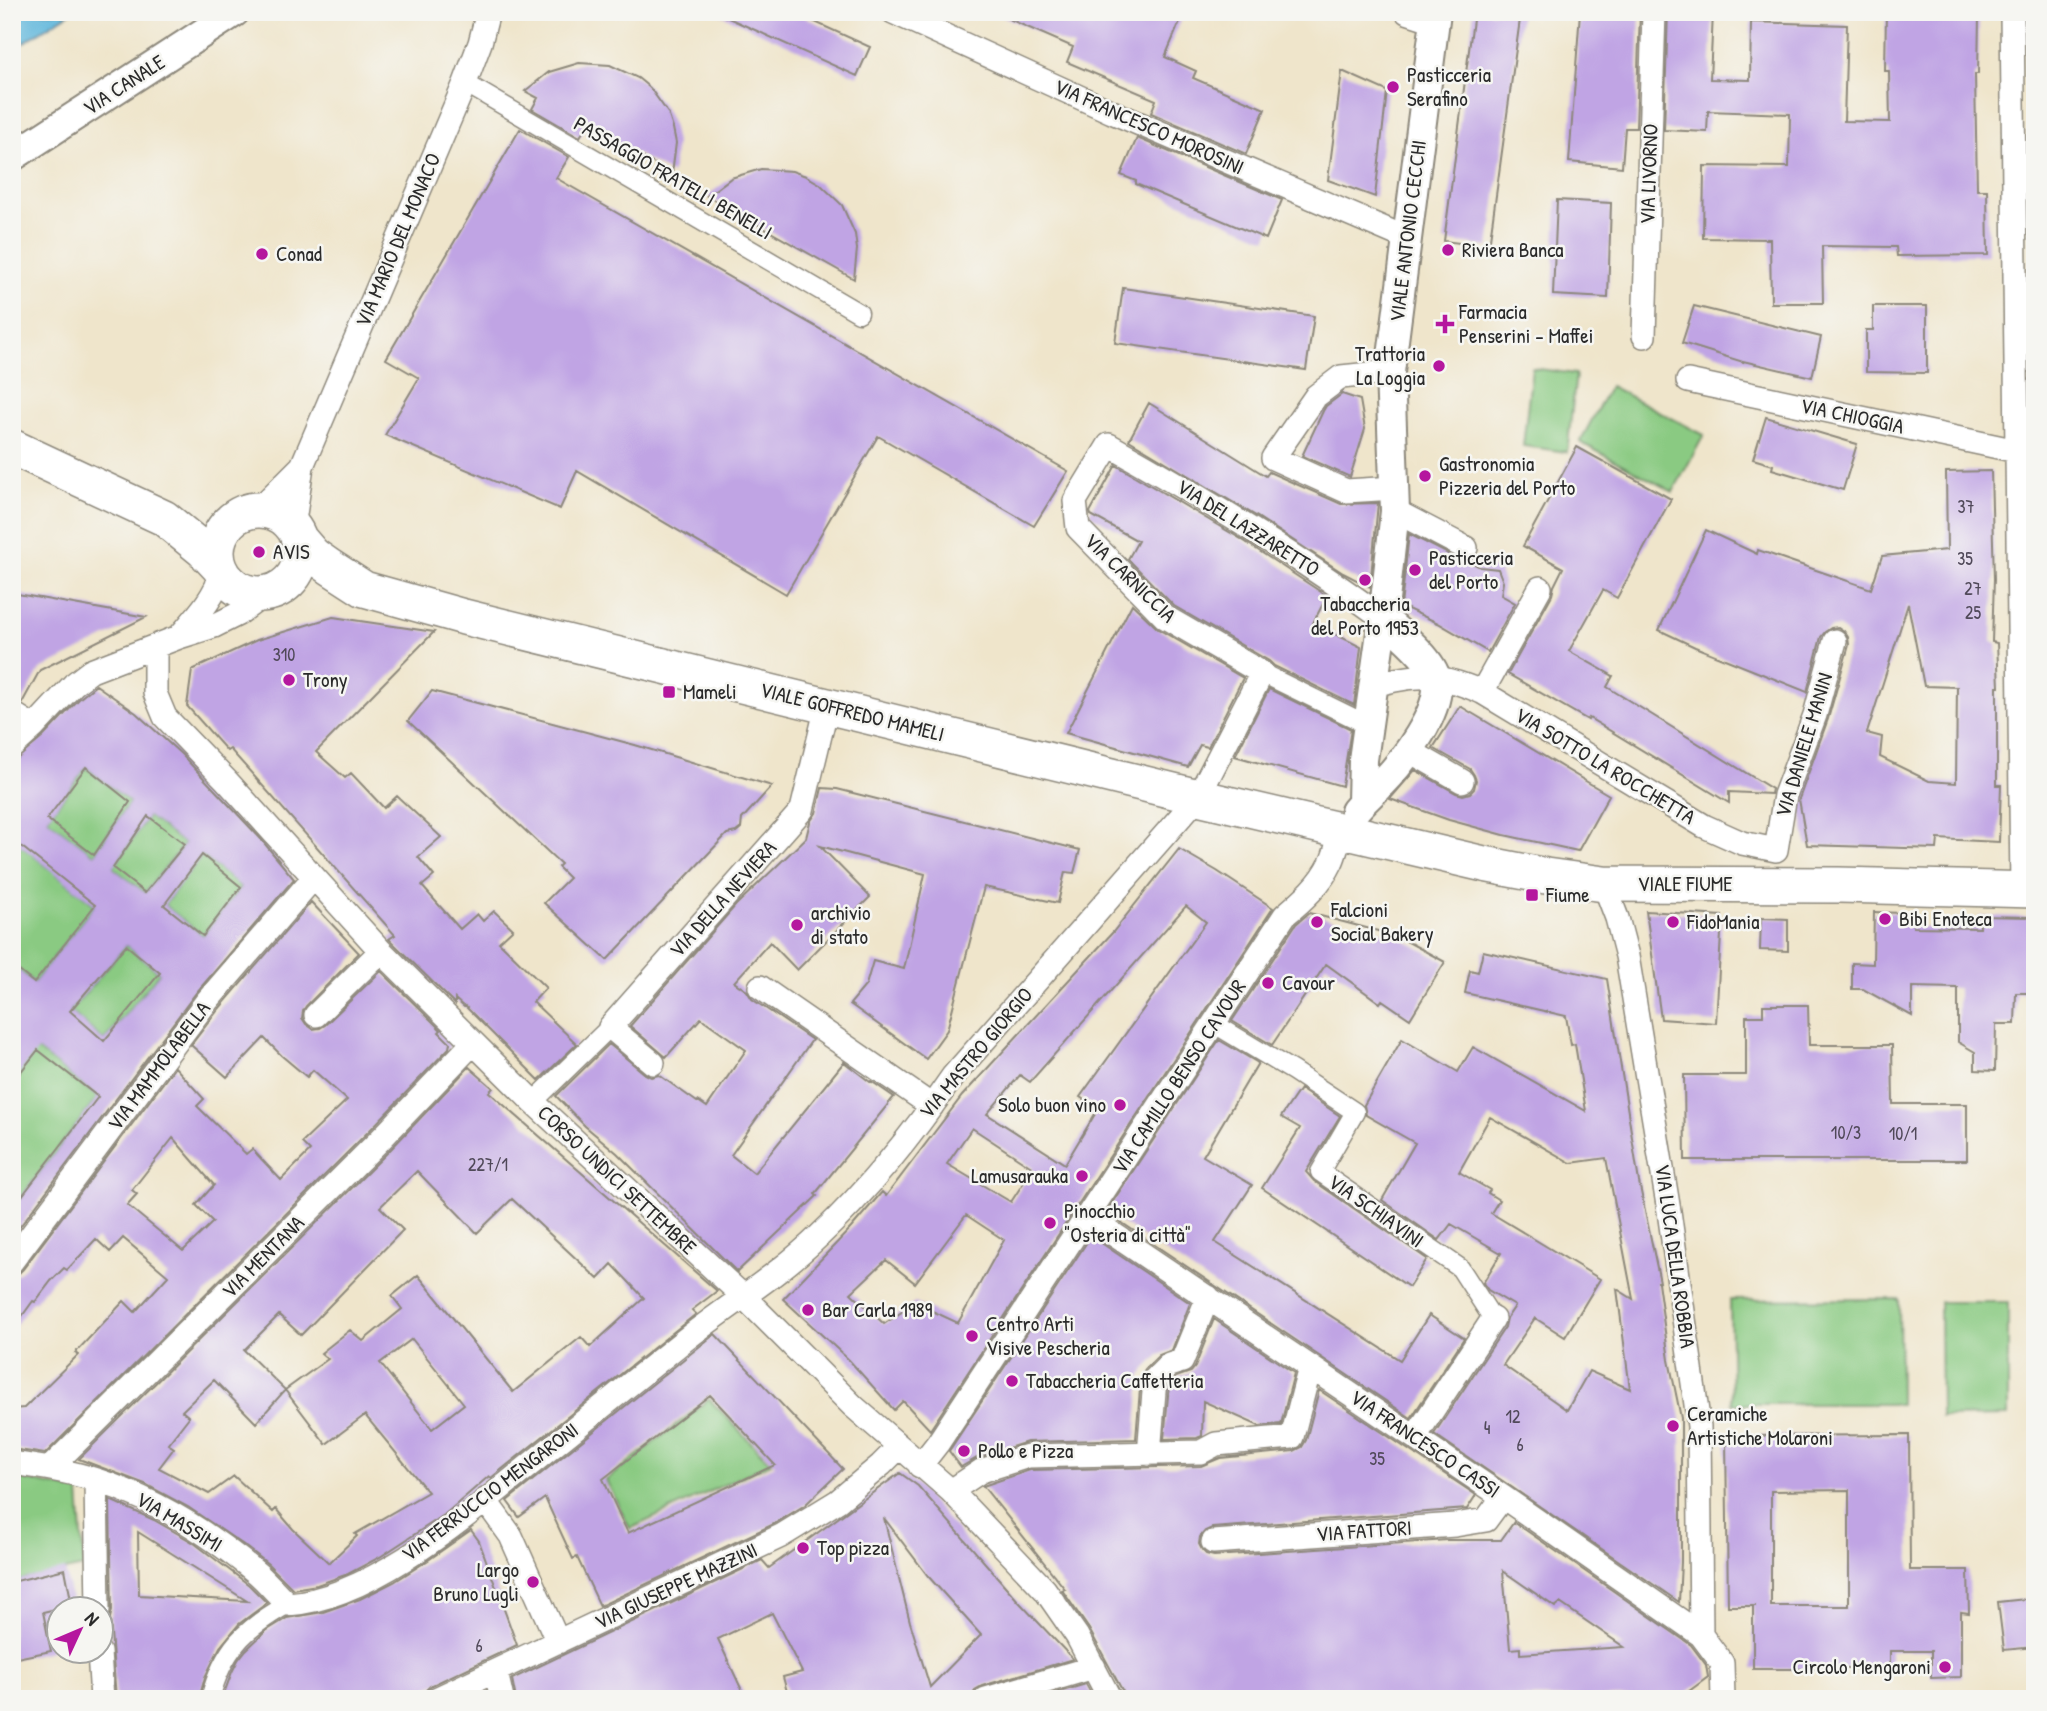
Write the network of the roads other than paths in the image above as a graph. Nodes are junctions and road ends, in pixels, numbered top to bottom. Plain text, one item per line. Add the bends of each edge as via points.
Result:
1 (236, 12) edge
2 (488, 12) edge
3 (893, 12) edge
4 (1407, 12) edge
5 (1654, 12) edge
6 (2012, 12) edge
7 (1436, 16) edge
8 (465, 83) junction
9 (12, 157) edge
10 (1406, 238) junction
11 (859, 313) dead end
12 (1644, 336) dead end
13 (1390, 372) junction
14 (1688, 381) dead end
15 (1109, 445) joint
16 (12, 447) edge
17 (2017, 451) junction
18 (302, 466) junction
19 (1395, 500) junction
20 (247, 513) junction
21 (164, 518) junction
22 (296, 534) junction
23 (2026, 547) edge
24 (1466, 548) dead end
25 (220, 570) junction
26 (1539, 587) dead end
27 (364, 589) junction
28 (271, 592) junction
29 (1383, 618) junction
30 (179, 636) junction
31 (1835, 641) dead end
32 (155, 647) junction
33 (1262, 673) junction
34 (1436, 677) junction
35 (1373, 685) junction
36 (1482, 692) junction
37 (827, 706) junction
38 (12, 713) edge
39 (1368, 725) junction
40 (34, 727) junction
41 (12, 747) edge
42 (1408, 750) junction
43 (1462, 781) dead end
44 (1198, 797) junction
45 (1362, 801) junction
46 (1342, 830) junction
47 (1776, 850) junction
48 (314, 877) junction
49 (1604, 884) junction
50 (1791, 885) junction
51 (2028, 889) edge
52 (381, 951) junction
53 (760, 987) dead end
54 (316, 1015) dead end
55 (1213, 1023) junction
56 (610, 1027) junction
57 (474, 1043) junction
58 (653, 1063) dead end
59 (533, 1102) junction
60 (932, 1106) junction
61 (1088, 1217) junction
62 (12, 1261) edge
63 (744, 1297) junction
64 (1208, 1297) junction
65 (1493, 1319) joint
66 (1310, 1367) junction
67 (1415, 1437) junction
68 (899, 1447) junction
69 (1149, 1454) junction
70 (12, 1463) edge
71 (920, 1466) junction
72 (50, 1468) junction
73 (96, 1480) junction
74 (951, 1491) junction
75 (1503, 1497) junction
76 (485, 1500) junction
77 (1213, 1542) dead end
78 (98, 1596) edge
79 (288, 1604) junction
80 (1701, 1635) junction
81 (558, 1642) junction
82 (100, 1666) edge
83 (1094, 1667) junction
84 (496, 1672) junction
85 (102, 1699) edge
86 (210, 1699) edge
87 (436, 1699) edge
88 (502, 1699) edge
89 (986, 1699) edge
90 (1110, 1699) edge
91 (1723, 1699) edge

1 - 9 street, VIA CANALE
2 - 8 street, VIA MARIO DEL MONACO
3 - 10 street, VIA FRANCESCO MOROSINI
4 - 7 street
5 - 12 street, VIA LIVORNO
6 - 17 street
7 - 10 street, VIALE ANTONIO CECCHI
8 - 11 street, PASSAGGIO FRATELLI BENELLI
8 - 18 street, VIA MARIO DEL MONACO
10 - 13 street, VIALE ANTONIO CECCHI
13 - 19 street, VIALE ANTONIO CECCHI
13 - 19 street via 1341,377 1316,396 1273,458 1346,491
14 - 17 street, VIA CHIOGGIA
15 - 29 street, VIA DEL LAZZARETTO via 1332,580
15 - 33 street, VIA CARNICCIA via 1075,501 1078,528 1165,617
16 - 21 main road, VIALE GOFFREDO MAMELI
17 - 23 street
18 - 20 street, VIA MARIO DEL MONACO
18 - 22 street, VIA MARIO DEL MONACO
19 - 24 street
19 - 29 street, VIALE ANTONIO CECCHI
20 - 21 main road, VIALE GOFFREDO MAMELI
20 - 22 main road, VIALE GOFFREDO MAMELI via 273,512
20 - 25 main road via 224,527 216,554
21 - 25 main road, VIALE GOFFREDO MAMELI
22 - 27 main road, VIALE GOFFREDO MAMELI via 313,555
22 - 28 main road via 302,552 300,564 287,584
23 - 51 street
25 - 28 main road, VIALE GOFFREDO MAMELI via 240,590
25 - 30 street via 217,589
26 - 36 street
27 - 28 main road, VIALE GOFFREDO MAMELI
27 - 37 main road, VIALE GOFFREDO MAMELI via 464,618
28 - 30 street via 214,626
29 - 34 street via 1421,654
29 - 35 street, VIALE ANTONIO CECCHI
30 - 32 street
31 - 47 street, VIA DANIELE MANIN via 1815,715 1785,795
32 - 40 street via 91,671
32 - 48 street, CORSO UNDICI SETTEMBRE via 155,693 165,717
33 - 39 street, VIA CARNICCIA
33 - 44 street
34 - 35 street, VIA SOTTO LA ROCCHETTA via 1408,677
34 - 36 street, VIA SOTTO LA ROCCHETTA
34 - 42 street via 1437,699
35 - 39 street, VIALE ANTONIO CECCHI
36 - 47 street, VIA SOTTO LA ROCCHETTA via 1704,826 1742,844
37 - 44 main road, VIALE GOFFREDO MAMELI
37 - 56 street, VIA DELLA NEVIERA via 802,810
38 - 40 street
39 - 45 street, VIALE ANTONIO CECCHI
40 - 41 street
42 - 43 street
42 - 45 street
44 - 46 main road, VIALE GOFFREDO MAMELI
44 - 60 street, VIA MASTRO GIORGIO via 953,1076
45 - 46 street
46 - 49 main road, VIALE FIUME via 1484,864
46 - 55 street, VIA CAMILLO BENSO CAVOUR via 1332,863 1321,880 1285,915
47 - 50 street via 1791,867
48 - 52 street, CORSO UNDICI SETTEMBRE
48 - 62 street, VIA MAMMOLABELLA via 207,1001
49 - 50 main road, VIALE FIUME
49 - 80 street, VIA LUCA DELLA ROBBIA via 1628,956 1699,1426
50 - 51 main road, VIALE FIUME
52 - 54 street
52 - 57 street, CORSO UNDICI SETTEMBRE
53 - 60 street
55 - 61 street, VIA CAMILLO BENSO CAVOUR
55 - 65 street, VIA SCHIAVINI via 1354,1112 1320,1172 1460,1268
56 - 58 street
56 - 59 street
57 - 59 street, CORSO UNDICI SETTEMBRE
57 - 72 street, VIA MENTANA
59 - 63 street, CORSO UNDICI SETTEMBRE
60 - 63 street, VIA MASTRO GIORGIO via 860,1196 819,1237
61 - 64 street, VIA FRANCESCO CASSI
61 - 71 street, VIA CAMILLO BENSO CAVOUR
63 - 68 street, CORSO UNDICI SETTEMBRE
63 - 76 street, VIA FERRUCCIO MENGARONI
64 - 66 street, VIA FRANCESCO CASSI
64 - 69 street via 1182,1361 1169,1365 1155,1379
65 - 67 street, VIA SCHIAVINI
66 - 67 street, VIA FRANCESCO CASSI
66 - 69 street via 1292,1437 1216,1444 1201,1452
67 - 75 street, VIA FRANCESCO CASSI
68 - 71 street, CORSO UNDICI SETTEMBRE
68 - 81 street, VIA GIUSEPPE MAZZINI via 838,1501 781,1536
69 - 74 street via 1028,1456 981,1471
70 - 72 street, VIA MASSIMI
71 - 74 street, CORSO UNDICI SETTEMBRE
72 - 73 street, VIA MASSIMI
73 - 78 street
73 - 79 street, VIA MASSIMI via 177,1516 225,1548
74 - 83 street, CORSO UNDICI SETTEMBRE via 1045,1590
75 - 77 street, VIA FATTORI via 1486,1521
75 - 80 street, VIA FRANCESCO CASSI
76 - 79 street, VIA FERRUCCIO MENGARONI via 419,1550 366,1581
76 - 81 street via 511,1536
79 - 86 street, VIA FERRUCCIO MENGARONI via 240,1637 224,1660
80 - 91 street, VIA FRANCESCO CASSI via 1721,1663
81 - 84 street, VIA GIUSEPPE MAZZINI
82 - 85 street
83 - 89 street
83 - 90 street, CORSO UNDICI SETTEMBRE
84 - 87 street, VIA GIUSEPPE MAZZINI
84 - 88 street

